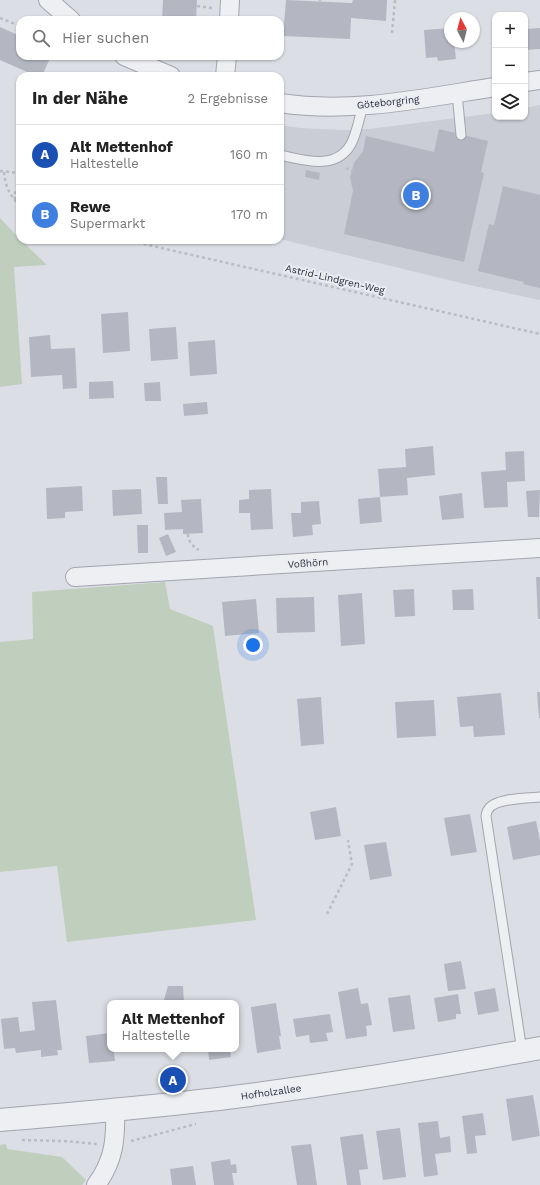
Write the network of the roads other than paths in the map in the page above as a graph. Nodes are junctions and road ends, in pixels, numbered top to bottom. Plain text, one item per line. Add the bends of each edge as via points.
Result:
1 (48, 0) edge
2 (230, 0) edge
3 (66, 16) edge
4 (229, 16) edge
5 (133, 60) edge
6 (227, 60) edge
7 (162, 72) edge
8 (226, 72) edge
9 (540, 80) edge
10 (528, 82) edge
11 (492, 87) edge
12 (457, 93) junction
13 (284, 103) edge
14 (363, 106) junction
15 (462, 135) dead end
16 (284, 156) edge
17 (540, 548) edge
18 (75, 577) dead end
19 (540, 797) edge
20 (531, 1049) edge
21 (115, 1110) junction
22 (0, 1120) edge
23 (99, 1184) edge

1 - 3 street
2 - 4 street
5 - 7 street
6 - 8 street
9 - 10 street
11 - 12 street, Göteborgring
12 - 14 street, Göteborgring
12 - 15 lane
13 - 14 street, Göteborgring via 321,107
14 - 16 lane via 351,143 341,156 334,160 316,162
17 - 18 street, Voßhörn
19 - 20 lane via 493,804 487,810 486,816
20 - 21 street, Hofholzallee via 320,1085
21 - 22 street, Hofholzallee
21 - 23 street via 115,1145

